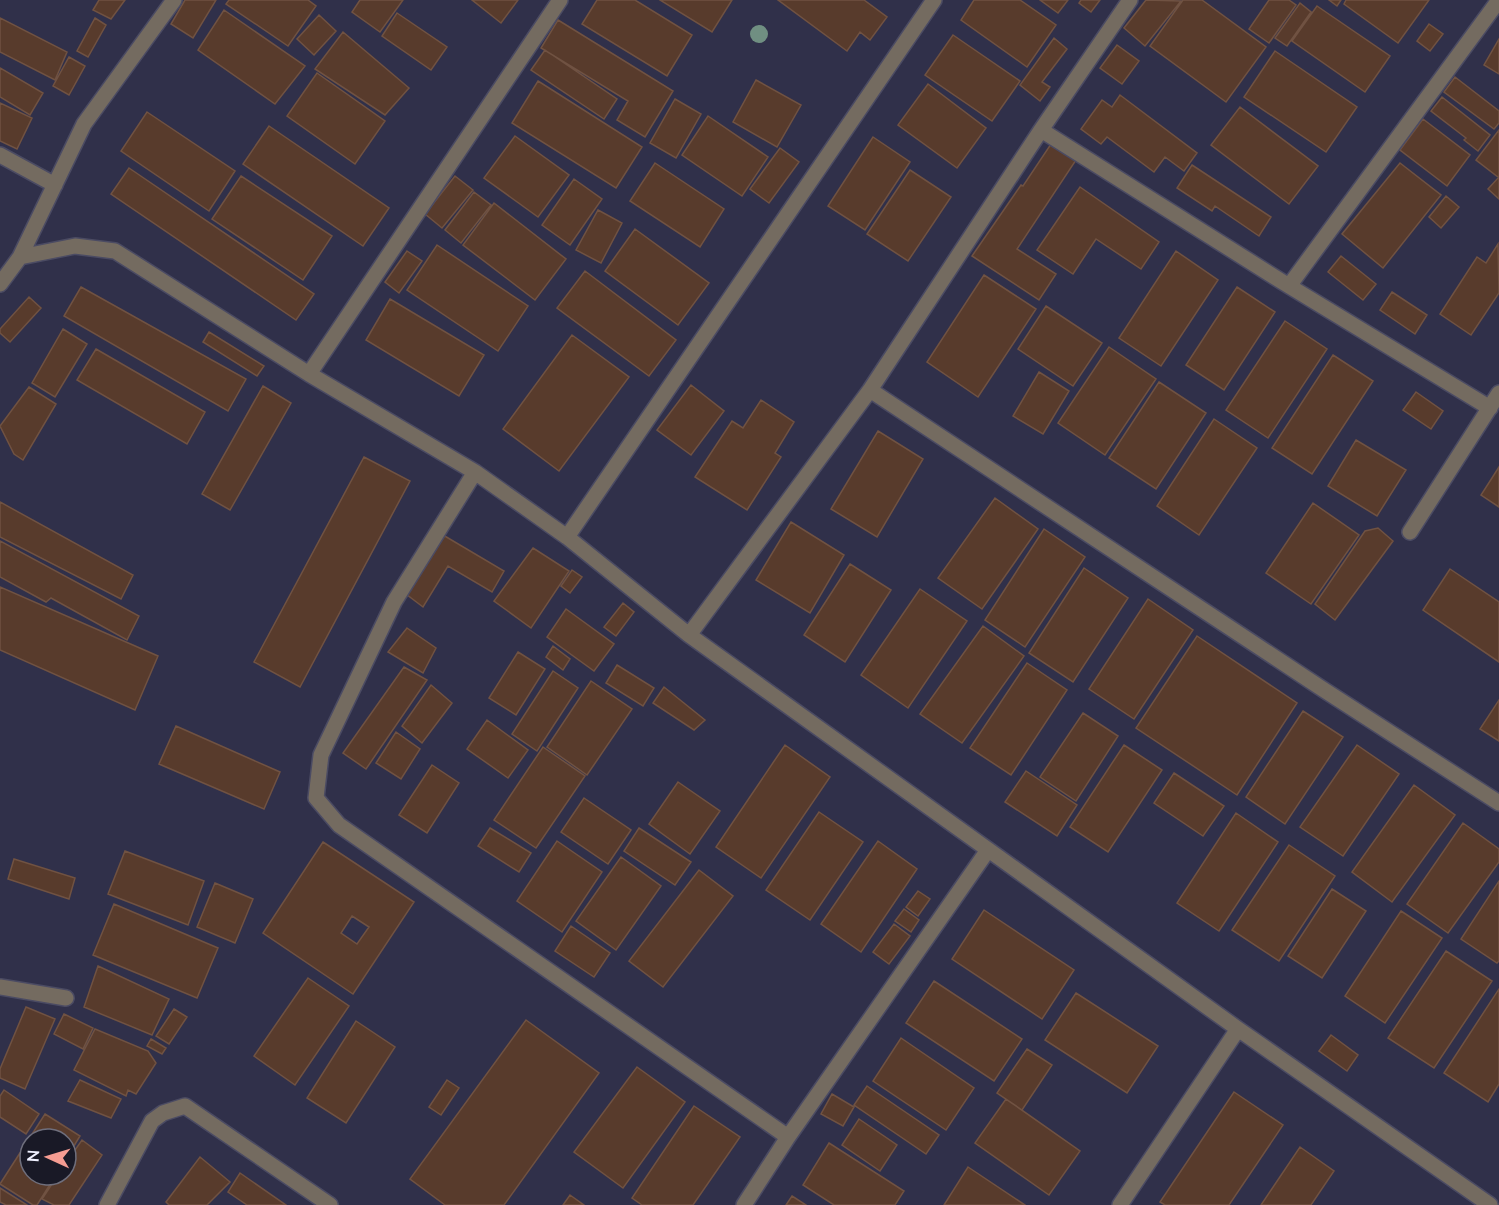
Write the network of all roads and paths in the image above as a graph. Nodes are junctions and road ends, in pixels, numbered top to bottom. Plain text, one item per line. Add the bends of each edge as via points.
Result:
1 (174, 0) edge
2 (561, 0) edge
3 (934, 0) edge
4 (1130, 0) edge
5 (1498, 0) edge
6 (1041, 130) junction
7 (0, 155) edge
8 (55, 185) junction
9 (20, 257) junction
10 (0, 284) edge
11 (1289, 286) junction
12 (309, 374) junction
13 (870, 390) junction
14 (1499, 393) edge
15 (1490, 408) junction
16 (475, 472) junction
17 (1410, 532) dead end
18 (567, 537) junction
19 (689, 635) junction
20 (1499, 803) edge
21 (988, 850) junction
22 (0, 987) edge
23 (66, 998) dead end
24 (1238, 1029) junction
25 (788, 1137) junction
26 (107, 1205) edge
27 (330, 1205) edge
28 (744, 1205) edge
29 (1120, 1205) edge
30 (1490, 1205) edge

1 - 8 street via 84,124
2 - 12 street
3 - 18 street
4 - 6 street
5 - 11 street
6 - 11 street
6 - 13 street
7 - 8 street
8 - 9 street
9 - 10 street
9 - 12 street via 75,246 115,251
11 - 15 street
12 - 16 street
13 - 19 street
13 - 20 street
14 - 15 street
15 - 17 street
16 - 18 street
16 - 25 street via 394,602 321,755 316,798 339,825
18 - 19 street
19 - 21 street
21 - 24 street
21 - 25 street
22 - 23 street
24 - 29 street
24 - 30 street
25 - 28 street
26 - 27 street via 152,1121 185,1106

